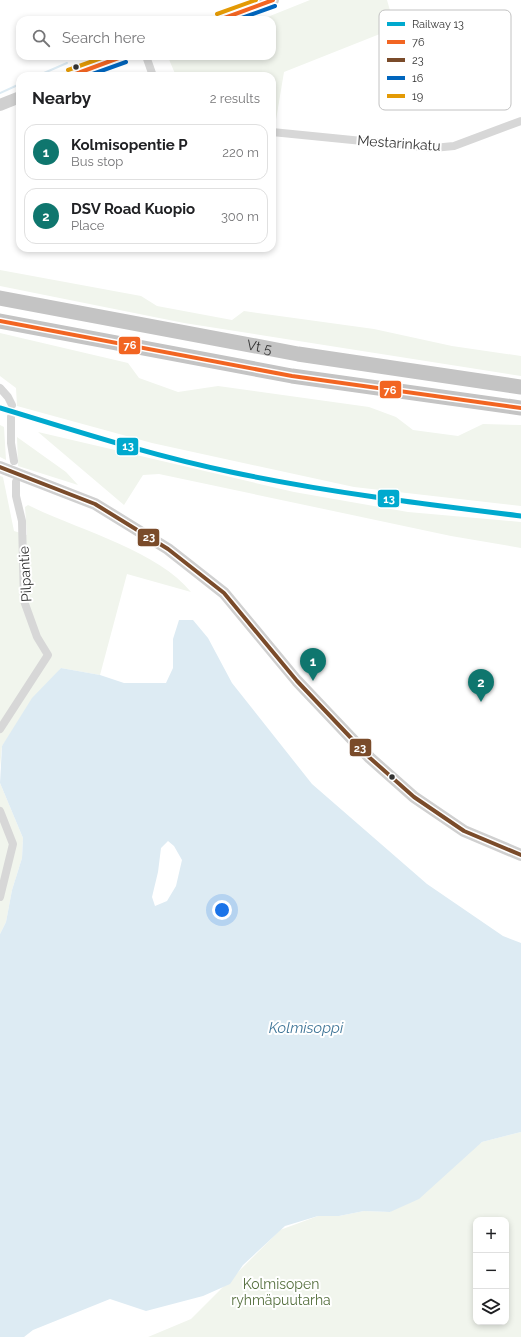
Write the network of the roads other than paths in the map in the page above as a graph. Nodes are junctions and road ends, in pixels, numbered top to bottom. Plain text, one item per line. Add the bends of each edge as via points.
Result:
1 (272, 0) edge
2 (230, 16) edge
3 (113, 60) edge
4 (147, 60) edge
5 (81, 72) edge
6 (152, 72) edge
7 (16, 99) edge
8 (0, 106) edge
9 (521, 121) edge
10 (276, 132) edge
11 (0, 298) edge
12 (0, 321) edge
13 (521, 387) edge
14 (0, 388) edge
15 (12, 405) dead end
16 (521, 408) edge
17 (11, 417) dead end
18 (14, 461) dead end
19 (0, 467) edge
20 (16, 482) dead end
21 (0, 729) edge
22 (0, 811) edge
23 (521, 855) edge
24 (0, 897) edge

1 - 2 main road
3 - 5 main road
4 - 6 street
7 - 8 main road
9 - 10 street, Mestarinkatu via 454,146 433,148
11 - 13 highway, Vt 5 via 298,354
12 - 16 highway, Vt 5 via 292,376
14 - 15 street
17 - 18 street
19 - 23 main road via 95,504 168,549 224,593 297,681 370,758 414,797 464,831
20 - 21 street, Pilpantie via 16,496 22,521 24,601 37,637 48,656
22 - 24 street via 13,844

